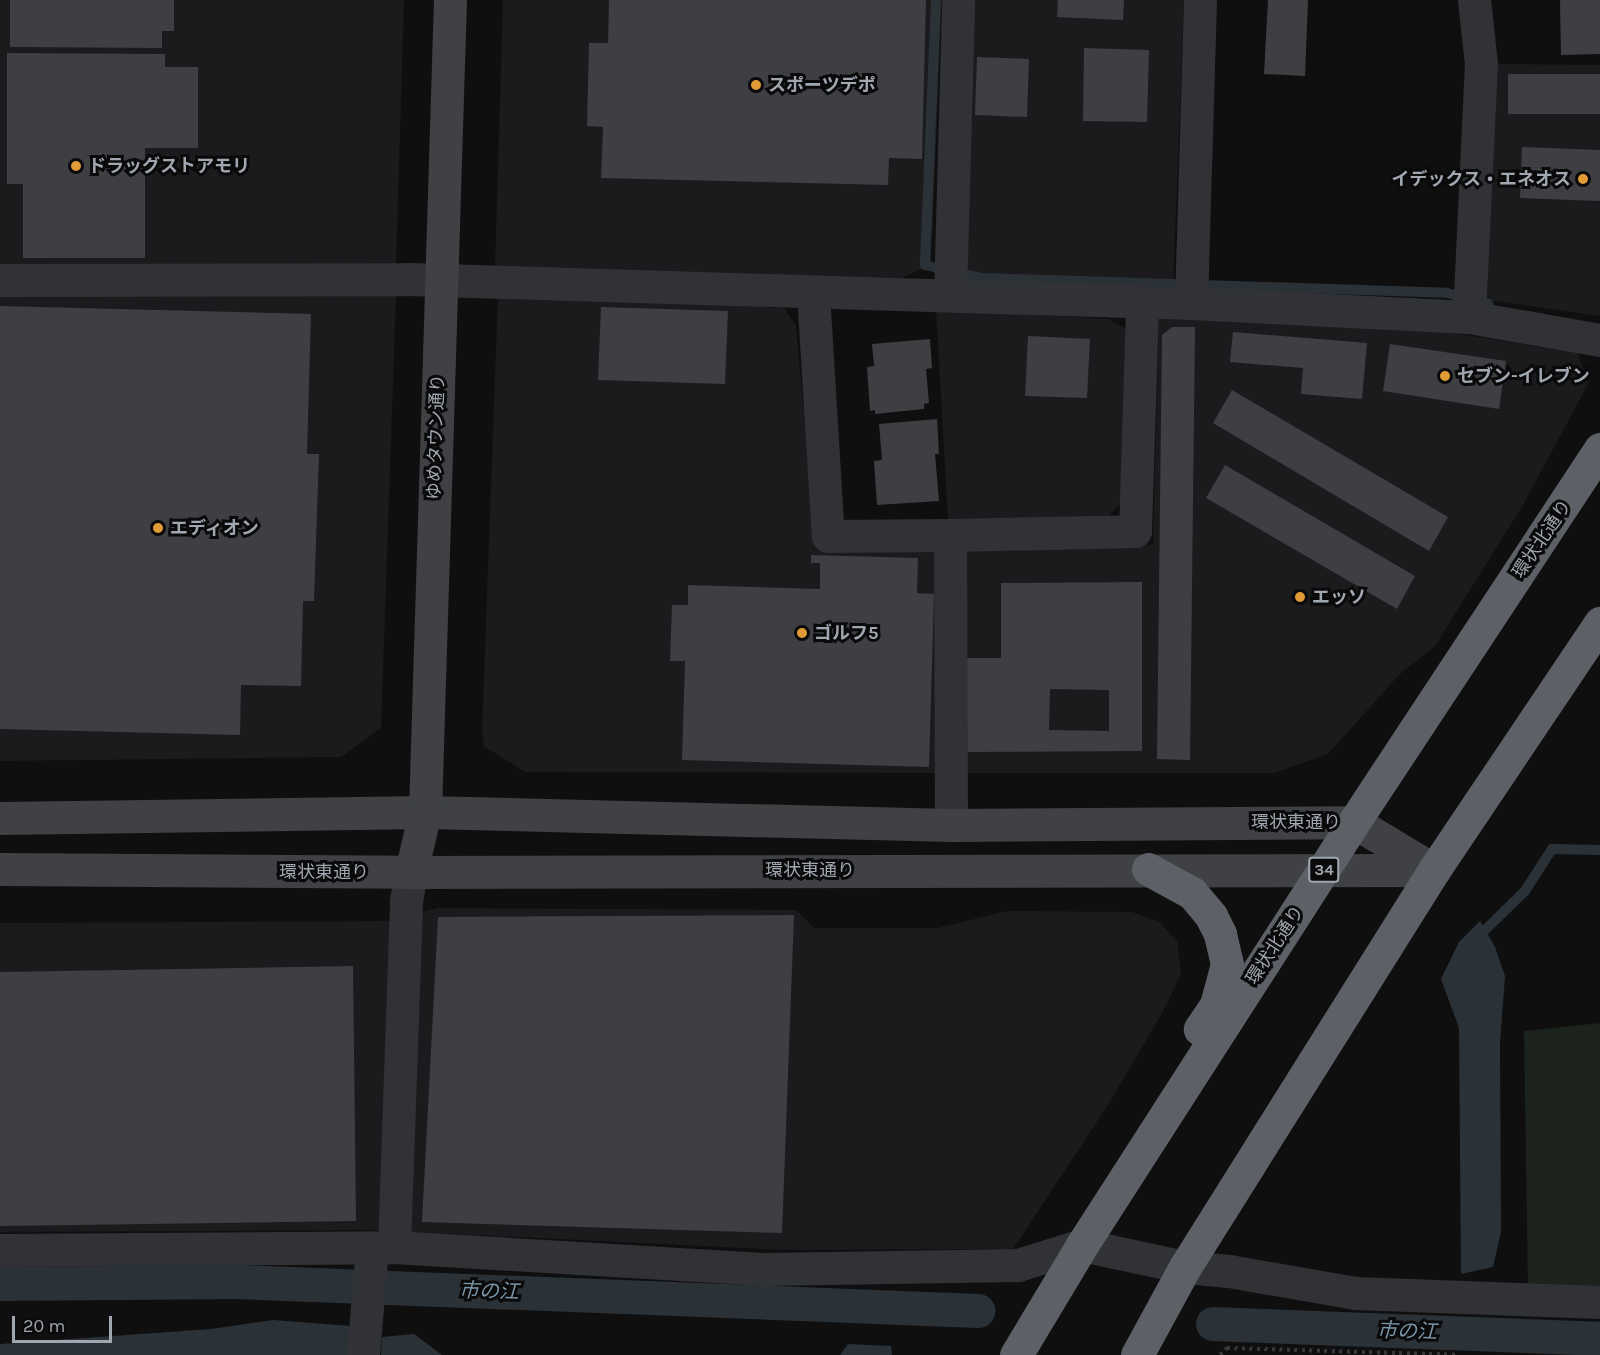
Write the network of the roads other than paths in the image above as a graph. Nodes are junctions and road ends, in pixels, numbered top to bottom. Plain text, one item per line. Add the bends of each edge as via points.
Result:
1 (450, 0) edge
2 (958, 0) edge
3 (1200, 0) edge
4 (1474, 0) edge
5 (950, 278) junction
6 (0, 280) edge
7 (441, 280) junction
8 (1191, 289) junction
9 (813, 293) junction
10 (1142, 303) junction
11 (1469, 304) junction
12 (1600, 340) edge
13 (1600, 449) edge
14 (950, 535) junction
15 (1600, 623) edge
16 (425, 812) junction
17 (1, 817) edge
18 (1354, 822) junction
19 (951, 825) junction
20 (0, 869) edge
21 (1148, 869) junction
22 (37, 870) junction
23 (1434, 870) junction
24 (1323, 871) junction
25 (411, 872) junction
26 (0, 878) edge
27 (1082, 1245) junction
28 (0, 1250) edge
29 (379, 1256) junction
30 (1185, 1267) junction
31 (1600, 1302) edge
32 (365, 1332) edge
33 (1016, 1355) edge
34 (1137, 1355) edge

1 - 7 main road, ゆめタウン通り
2 - 5 street
3 - 8 street
4 - 11 street via 1481,64
5 - 9 street
5 - 10 street
6 - 7 street
7 - 9 street
7 - 16 main road, ゆめタウン通り
8 - 10 street
8 - 11 street
9 - 14 street via 828,536
10 - 14 street via 1135,531
11 - 12 street
13 - 18 highway, 環状北通り / 34
14 - 19 street
15 - 23 highway
16 - 17 main road, 環状東通り
16 - 19 main road, 環状東通り
16 - 25 main road, ゆめタウン通り
18 - 19 main road, 環状東通り
18 - 23 main road, 環状東通り
18 - 24 highway, 環状北通り / 34
20 - 22 main road, 環状東通り
21 - 24 main road, 環状東通り
21 - 25 main road, 環状東通り
21 - 27 highway via 1192,892 1220,934 1227,964 1216,1005 1087,1199
22 - 25 main road, 環状東通り
22 - 26 main road
23 - 24 main road, 環状東通り
23 - 30 highway
24 - 27 highway, 環状北通り / 34
25 - 29 street
27 - 29 street via 1018,1265 765,1269
27 - 30 street
27 - 33 highway, 環状北通り / 34
28 - 29 street
29 - 32 street
30 - 31 street via 1355,1293
30 - 34 highway

